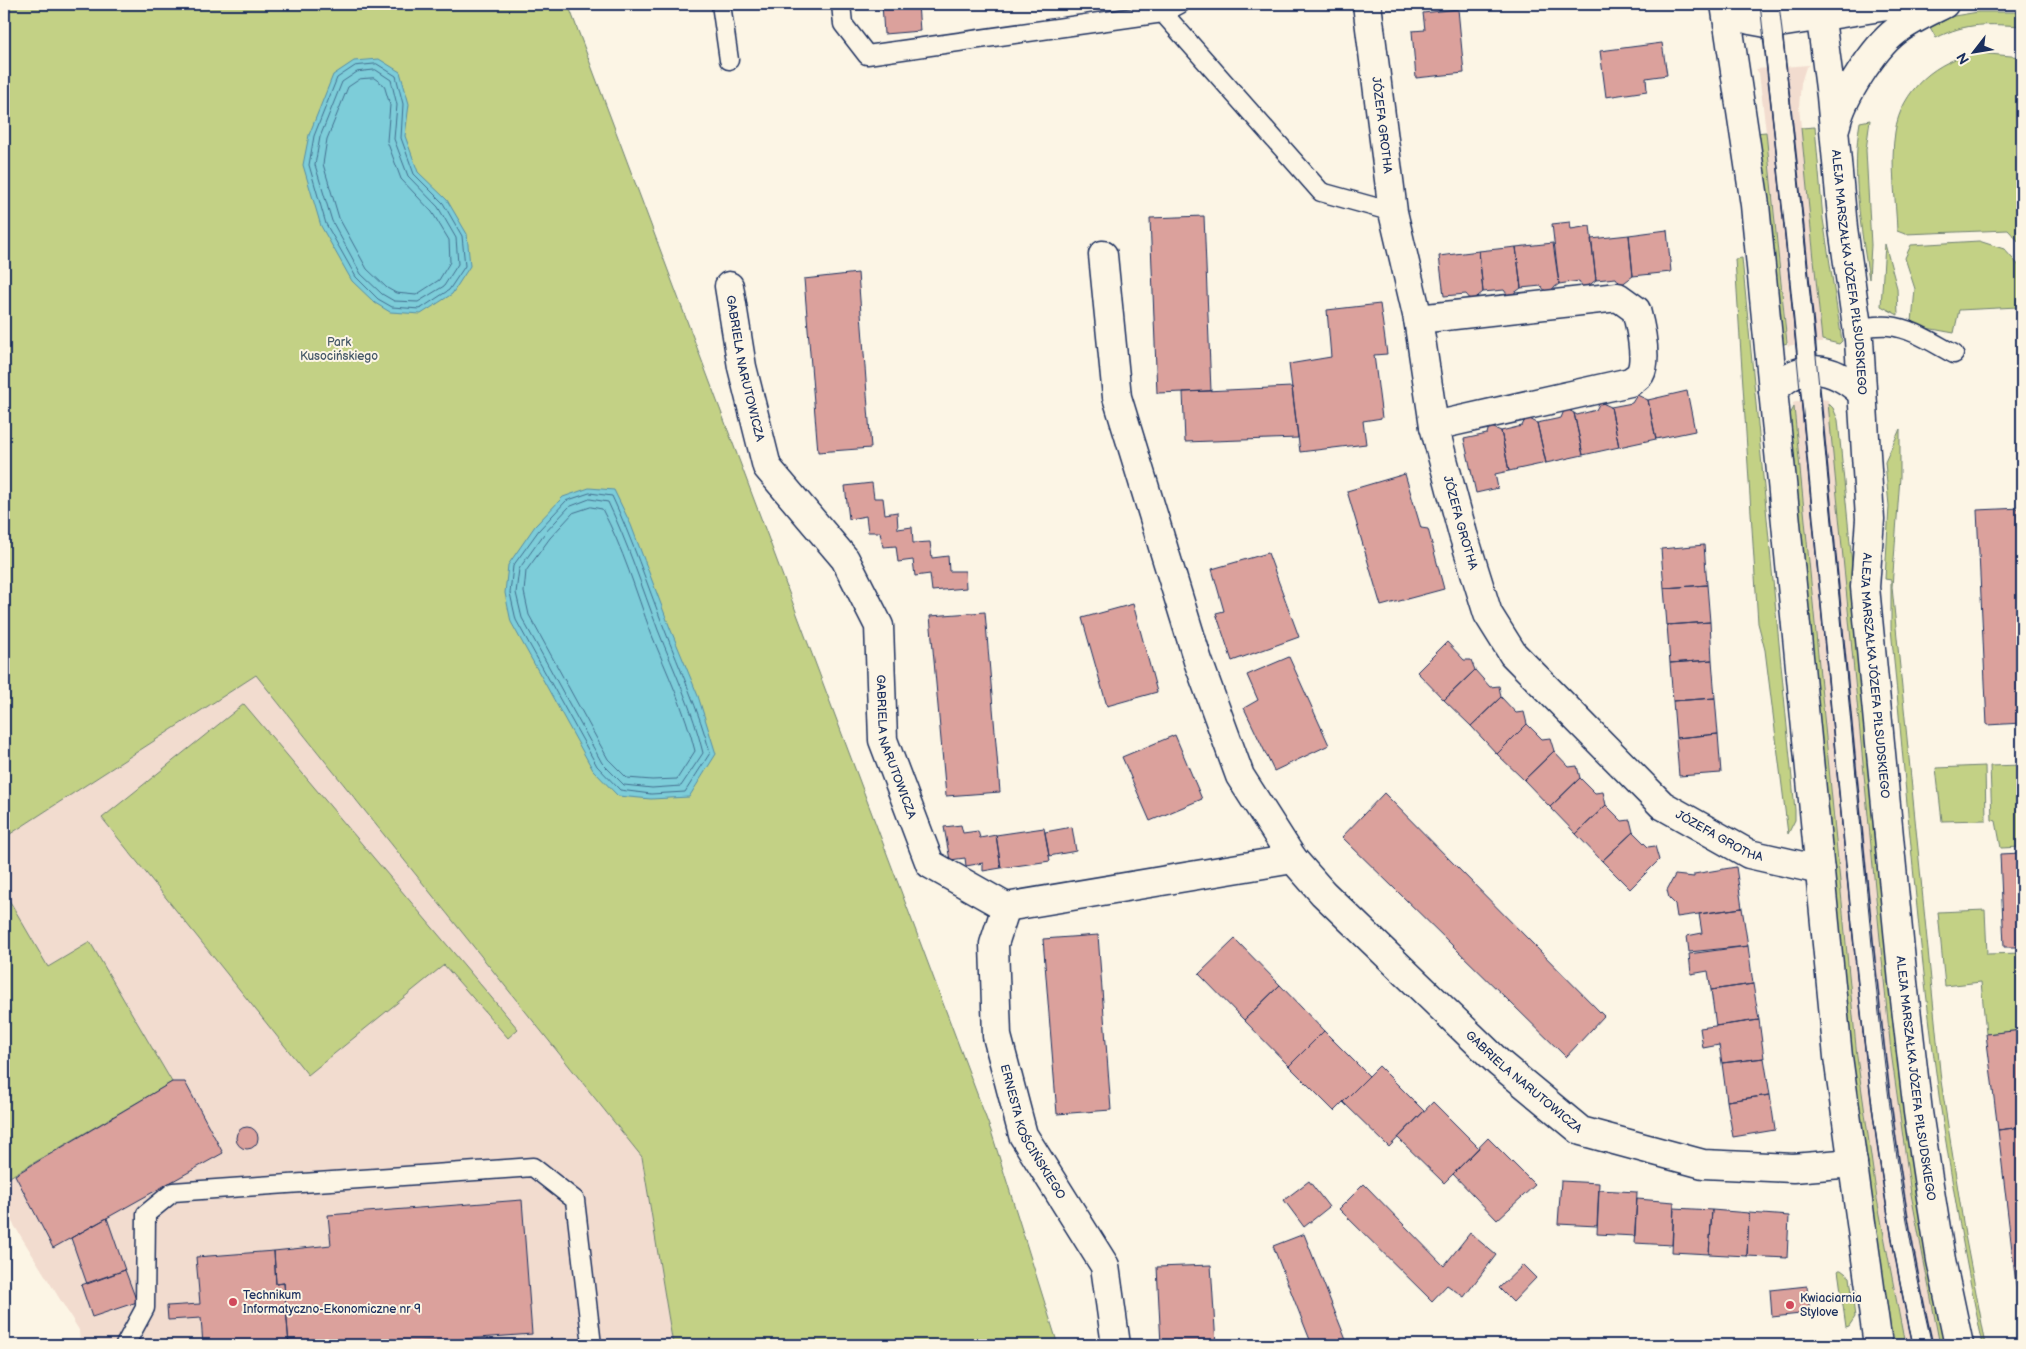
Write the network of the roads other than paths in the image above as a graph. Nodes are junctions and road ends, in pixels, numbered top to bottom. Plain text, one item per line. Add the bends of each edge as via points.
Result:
1 (721, 4) edge
2 (841, 4) edge
3 (1180, 4) edge
4 (1367, 4) edge
5 (1726, 4) edge
6 (1900, 4) edge
7 (1944, 4) edge
8 (1820, 10) edge
9 (1163, 13) junction
10 (1770, 14) edge
11 (729, 60) dead end
12 (1835, 139) junction
13 (1393, 212) junction
14 (1103, 255) dead end
15 (729, 286) dead end
16 (1418, 319) junction
17 (1858, 328) junction
18 (1954, 354) dead end
19 (1808, 370) junction
20 (1773, 391) junction
21 (1861, 392) junction
22 (1434, 426) junction
23 (1294, 859) junction
24 (1820, 870) junction
25 (1006, 907) junction
26 (1853, 1163) junction
27 (124, 1345) edge
28 (592, 1345) edge
29 (1116, 1345) edge
30 (1878, 1345) edge
31 (1923, 1345) edge
32 (1959, 1345) edge

1 - 11 lane
2 - 9 lane via 843,24 867,55
3 - 9 lane
4 - 13 street, JÓZEFA GROTHA
5 - 10 street via 1750,20
5 - 20 street via 1755,205
6 - 8 street
7 - 12 street via 1896,31 1883,43 1840,109
8 - 10 street
8 - 12 street, ALEJA MARSZAŁKA JÓZEFA PIŁSUDSKIEGO
9 - 13 lane via 1320,192
10 - 19 lane
12 - 17 street, ALEJA MARSZAŁKA JÓZEFA PIŁSUDSKIEGO via 1843,228
13 - 16 street, JÓZEFA GROTHA
14 - 23 street, GABRIELA NARUTOWICZA via 1117,396 1198,661 1240,776
15 - 25 street, GABRIELA NARUTOWICZA via 742,367 767,467 844,558 879,626 883,740 930,864
16 - 22 street, JÓZEFA GROTHA
16 - 22 street via 1618,297 1636,310 1643,336 1642,369 1630,382
17 - 18 lane via 1897,327
17 - 21 street, ALEJA MARSZAŁKA JÓZEFA PIŁSUDSKIEGO
19 - 20 street via 1790,377
19 - 21 street via 1831,372
19 - 31 lane via 1874,1054 1896,1208
20 - 24 street
21 - 32 street, ALEJA MARSZAŁKA JÓZEFA PIŁSUDSKIEGO via 1870,519 1865,588 1902,982 1929,1185
22 - 24 street, JÓZEFA GROTHA via 1488,614 1513,654 1662,805 1749,854
23 - 25 street
23 - 26 street, GABRIELA NARUTOWICZA via 1323,893 1499,1063 1581,1132 1702,1164 1793,1168
24 - 26 street via 1838,1057
25 - 29 street, ERNESTA KOŚCIŃSKIEGO via 994,944 997,1036 1023,1135 1105,1266
26 - 30 street
27 - 28 lane via 145,1308 146,1214 173,1192 532,1167 575,1200

